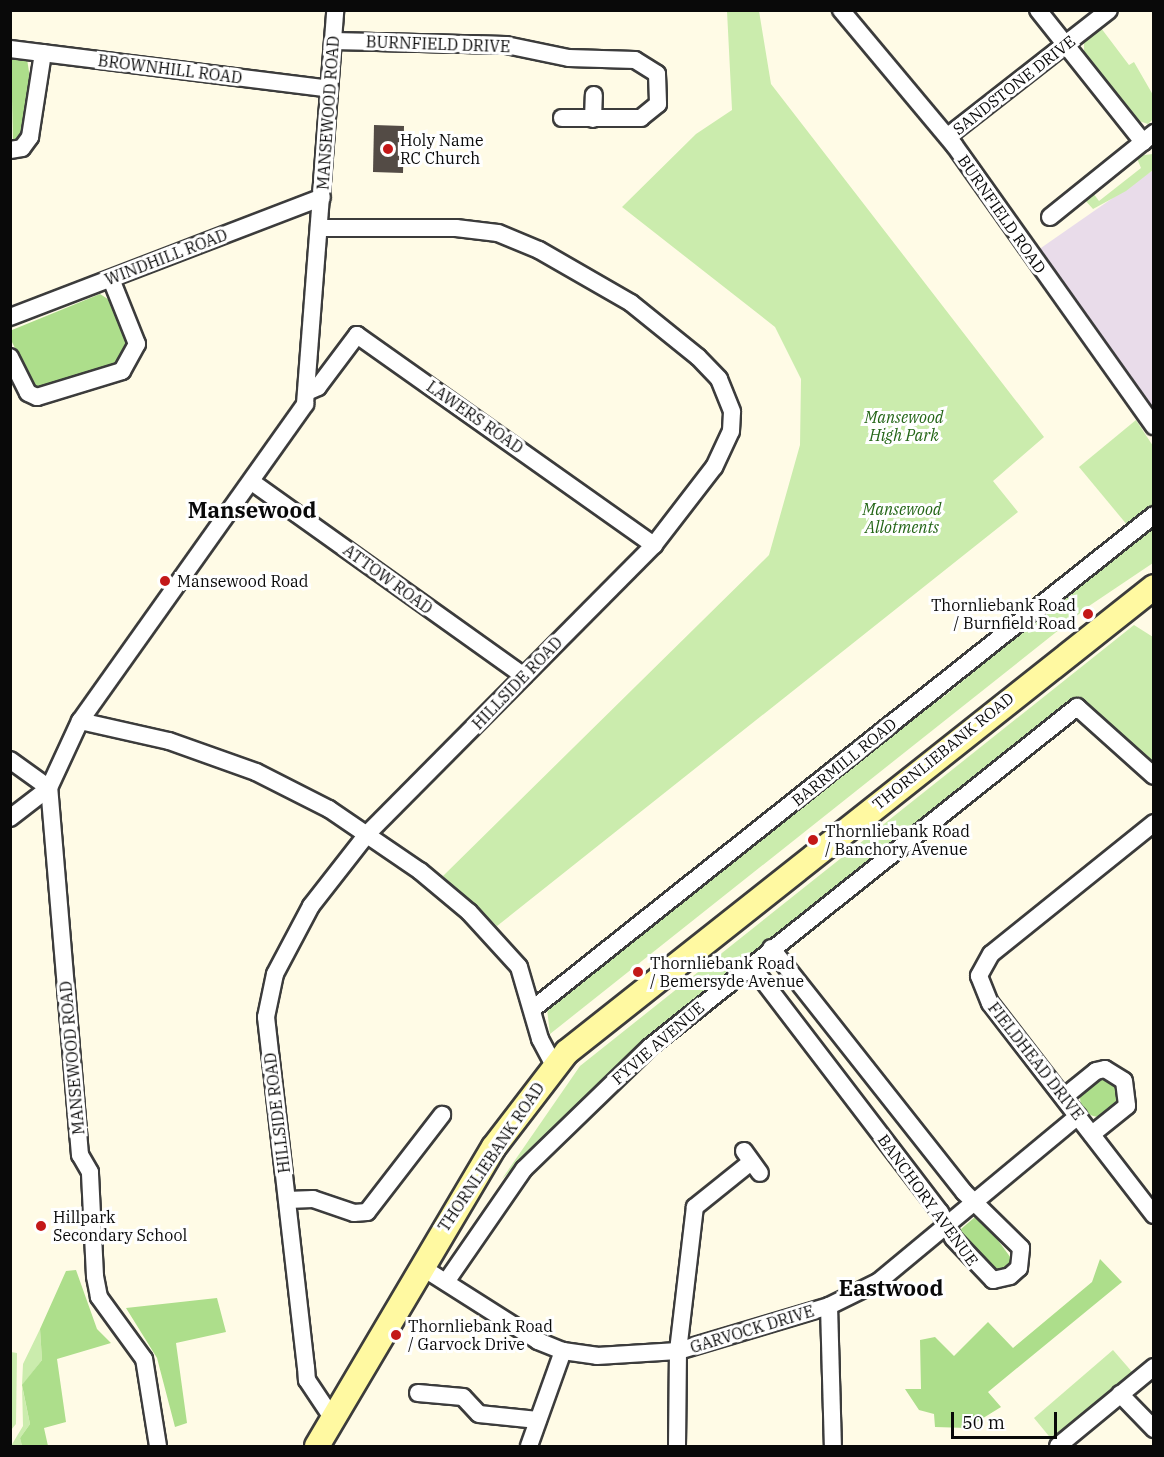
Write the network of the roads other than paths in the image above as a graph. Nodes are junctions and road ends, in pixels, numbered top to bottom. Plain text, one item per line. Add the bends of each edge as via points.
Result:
1 (335, 10) edge
2 (1038, 10) edge
3 (1108, 10) edge
4 (846, 12) edge
5 (333, 41) junction
6 (1065, 46) junction
7 (10, 49) edge
8 (43, 53) junction
9 (329, 89) junction
10 (594, 95) dead end
11 (562, 118) dead end
12 (593, 118) junction
13 (948, 136) junction
14 (1148, 137) edge
15 (10, 150) edge
16 (322, 197) junction
17 (1050, 217) dead end
18 (320, 228) junction
19 (111, 279) junction
20 (10, 317) edge
21 (10, 357) edge
22 (307, 392) junction
23 (1154, 426) edge
24 (252, 482) junction
25 (1154, 515) edge
26 (654, 544) junction
27 (1154, 587) edge
28 (524, 676) junction
29 (80, 721) junction
30 (10, 760) edge
31 (1154, 776) edge
32 (49, 788) junction
33 (10, 818) edge
34 (1154, 823) edge
35 (368, 833) junction
36 (771, 948) junction
37 (751, 965) junction
38 (534, 1008) junction
39 (554, 1065) junction
40 (1064, 1097) junction
41 (441, 1115) dead end
42 (1078, 1116) junction
43 (1092, 1134) junction
44 (751, 1162) dead end
45 (287, 1200) junction
46 (976, 1201) junction
47 (1154, 1215) edge
48 (947, 1227) junction
49 (420, 1266) junction
50 (446, 1282) junction
51 (829, 1306) junction
52 (563, 1351) junction
53 (678, 1352) junction
54 (1154, 1367) edge
55 (418, 1393) dead end
56 (1120, 1394) junction
57 (331, 1416) junction
58 (538, 1420) junction
59 (1154, 1429) edge
60 (158, 1446) edge
61 (316, 1446) edge
62 (529, 1446) edge
63 (677, 1446) edge
64 (833, 1446) edge
65 (1058, 1446) edge

1 - 5 street, MANSEWOOD ROAD
2 - 6 street
3 - 6 street, SANDSTONE DRIVE
4 - 13 street, BURNFIELD ROAD
5 - 9 street, MANSEWOOD ROAD
5 - 12 street, BURNFIELD DRIVE via 506,45 569,58 635,60 657,74 658,104 648,114
6 - 13 street, SANDSTONE DRIVE
6 - 14 street
7 - 8 street, BROWNHILL ROAD
8 - 9 street, BROWNHILL ROAD
8 - 15 street via 30,137 22,148
9 - 16 street, MANSEWOOD ROAD
10 - 12 street
11 - 12 street, BURNFIELD DRIVE
13 - 23 street, BURNFIELD ROAD
14 - 17 street
16 - 18 street, MANSEWOOD ROAD
16 - 19 street, WINDHILL ROAD
18 - 22 street, MANSEWOOD ROAD
18 - 26 street, HILLSIDE ROAD via 456,228 498,233 580,270 698,357 728,396 731,431 714,467
19 - 20 street, WINDHILL ROAD
19 - 21 street via 137,344 122,371 37,397 28,393
22 - 24 street, MANSEWOOD ROAD via 297,419
22 - 26 street, LAWERS ROAD via 318,387 357,335
24 - 28 street, ATTOW ROAD
24 - 29 street, MANSEWOOD ROAD
25 - 38 street, BARRMILL ROAD
26 - 28 street, HILLSIDE ROAD
27 - 39 main road, THORNLIEBANK ROAD
28 - 35 street, HILLSIDE ROAD
29 - 32 street, MANSEWOOD ROAD
29 - 35 street via 224,758 295,790
30 - 32 street
31 - 36 street, FYVIE AVENUE via 1077,707
32 - 33 street
32 - 60 street, MANSEWOOD ROAD via 80,1155 90,1172 95,1276 99,1297 144,1359
34 - 40 street, FIELDHEAD DRIVE via 991,954 981,968 980,988
35 - 38 street via 435,883 501,945 519,967
35 - 45 street, HILLSIDE ROAD via 287,945 268,1001 271,1072
36 - 37 street, FYVIE AVENUE
36 - 46 street, BANCHORY AVENUE
37 - 48 street, BANCHORY AVENUE
37 - 50 street, FYVIE AVENUE via 650,1047 524,1168
38 - 39 street via 540,1039
39 - 49 main road, THORNLIEBANK ROAD via 499,1140
40 - 42 street, FIELDHEAD DRIVE
40 - 43 street via 1096,1071 1105,1069 1124,1081 1127,1106
41 - 45 street via 367,1212 354,1213 313,1199
42 - 43 street, FIELDHEAD DRIVE
42 - 46 street, GARVOCK DRIVE
43 - 47 street, FIELDHEAD DRIVE
44 - 53 street via 695,1207
45 - 57 street, HILLSIDE ROAD via 307,1380
46 - 48 street, GARVOCK DRIVE
46 - 48 street, BANCHORY AVENUE via 1021,1248 1019,1268 1010,1276 993,1280
48 - 51 street, GARVOCK DRIVE via 878,1282
49 - 50 street, GARVOCK DRIVE
49 - 57 main road, THORNLIEBANK ROAD
50 - 52 street, GARVOCK DRIVE via 538,1341
51 - 53 street, GARVOCK DRIVE
51 - 64 street
52 - 53 street, GARVOCK DRIVE via 597,1356
52 - 58 street
53 - 63 street
54 - 56 street
55 - 58 street via 463,1397 479,1414
56 - 59 street
56 - 65 street
57 - 61 main road, THORNLIEBANK ROAD
58 - 62 street

